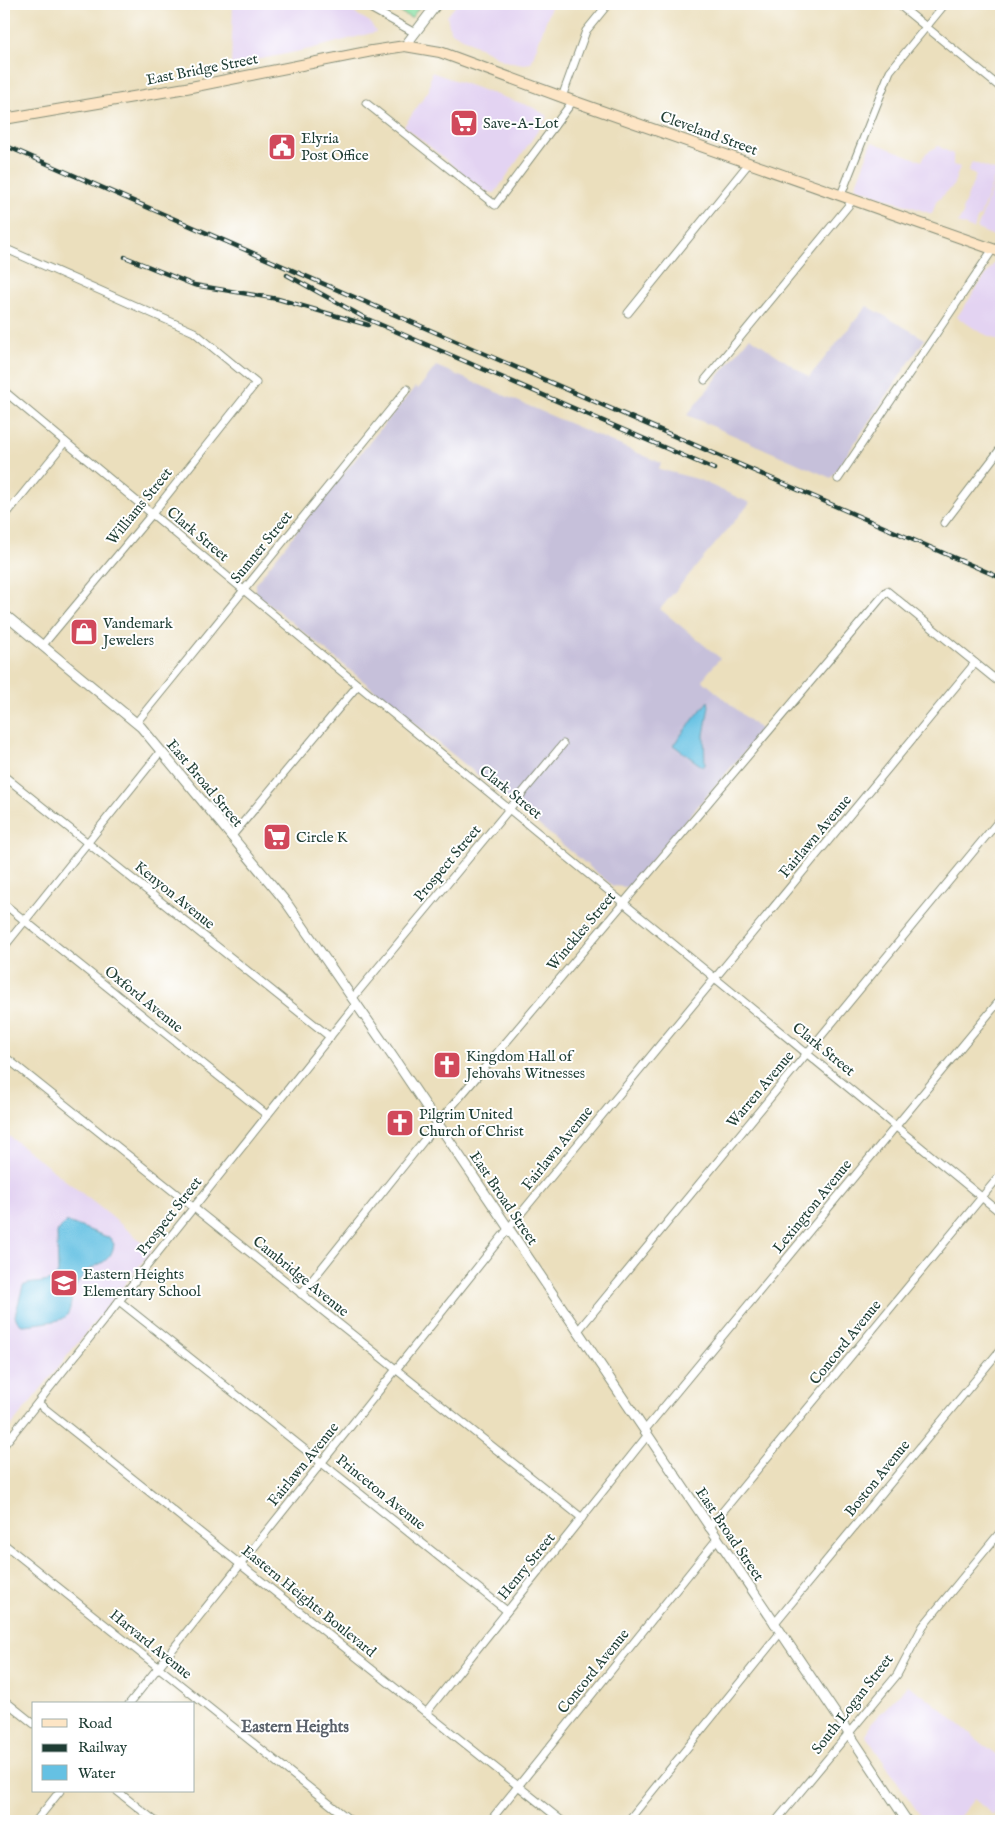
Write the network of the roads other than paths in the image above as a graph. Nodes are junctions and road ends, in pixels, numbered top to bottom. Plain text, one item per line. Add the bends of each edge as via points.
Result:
1 (363, 4) edge
2 (438, 4) edge
3 (608, 4) edge
4 (898, 4) edge
5 (945, 4) edge
6 (926, 27) junction
7 (415, 33) junction
8 (405, 46) junction
9 (1001, 88) edge
10 (562, 97) junction
11 (573, 101) junction
12 (366, 103) dead end
13 (4, 119) edge
14 (749, 163) junction
15 (841, 195) junction
16 (853, 200) junction
17 (4, 248) edge
18 (997, 251) edge
19 (628, 313) dead end
20 (705, 380) dead end
21 (408, 388) dead end
22 (4, 391) edge
23 (65, 442) junction
24 (1001, 448) edge
25 (838, 479) dead end
26 (152, 514) junction
27 (4, 517) edge
28 (944, 522) dead end
29 (244, 590) junction
30 (4, 614) edge
31 (42, 646) junction
32 (975, 663) junction
33 (1001, 683) edge
34 (358, 685) junction
35 (136, 723) junction
36 (563, 744) dead end
37 (161, 751) junction
38 (4, 776) edge
39 (510, 809) junction
40 (1001, 818) edge
41 (231, 837) junction
42 (87, 842) junction
43 (624, 902) junction
44 (4, 904) edge
45 (25, 921) junction
46 (4, 947) edge
47 (716, 978) junction
48 (1001, 999) edge
49 (354, 1001) junction
50 (330, 1037) junction
51 (807, 1053) junction
52 (4, 1056) edge
53 (267, 1115) junction
54 (437, 1124) junction
55 (896, 1126) junction
56 (1001, 1174) edge
57 (982, 1197) junction
58 (193, 1208) junction
59 (1001, 1213) edge
60 (508, 1229) junction
61 (301, 1294) junction
62 (119, 1301) junction
63 (577, 1332) junction
64 (1001, 1349) edge
65 (396, 1370) junction
66 (38, 1403) junction
67 (646, 1434) junction
68 (4, 1445) edge
69 (322, 1463) junction
70 (582, 1518) junction
71 (710, 1528) junction
72 (1001, 1531) edge
73 (717, 1539) junction
74 (4, 1544) edge
75 (241, 1564) junction
76 (507, 1611) junction
77 (774, 1624) junction
78 (780, 1633) junction
79 (158, 1667) junction
80 (4, 1700) edge
81 (131, 1702) edge
82 (426, 1713) junction
83 (32, 1722) edge
84 (848, 1732) junction
85 (518, 1786) junction
86 (59, 1792) edge
87 (118, 1792) edge
88 (36, 1821) edge
89 (155, 1821) edge
90 (351, 1821) edge
91 (490, 1821) edge
92 (562, 1821) edge
93 (628, 1821) edge
94 (776, 1821) edge
95 (907, 1821) edge

1 - 7 street
2 - 7 street
3 - 10 street via 586,31
4 - 6 street
5 - 6 street
6 - 9 street
6 - 15 street via 890,71
7 - 8 street
8 - 10 main road, Cleveland Street via 440,52
8 - 13 main road, East Bridge Street
10 - 11 main road, Cleveland Street
11 - 12 street via 495,206
11 - 14 main road, Cleveland Street
14 - 15 main road, Cleveland Street
14 - 19 street
15 - 16 main road, Cleveland Street
16 - 18 main road, Cleveland Street
16 - 20 street
17 - 26 street, Williams Street via 194,332 256,383
18 - 25 street
21 - 29 street, Sumner Street
22 - 23 street, Clark Street
23 - 26 street, Clark Street
23 - 27 street
24 - 28 street
26 - 29 street, Clark Street
26 - 31 street, Williams Street
29 - 34 street, Clark Street
29 - 35 street, Sumner Street
30 - 31 street, East Broad Street
31 - 35 street, East Broad Street
32 - 33 street
32 - 43 street, Winckles Street via 888,591
32 - 47 street, Fairlawn Avenue
34 - 39 street, Clark Street
34 - 41 street
35 - 37 street, East Broad Street
36 - 39 street, Prospect Street
37 - 41 street, East Broad Street
37 - 42 street
38 - 42 street, Kenyon Avenue
39 - 43 street, Clark Street
39 - 49 street, Prospect Street
40 - 51 street, Warren Avenue
41 - 49 street, East Broad Street via 286,902
42 - 45 street
42 - 50 street, Kenyon Avenue
43 - 47 street, Clark Street
43 - 54 street, Winckles Street
44 - 45 street, Oxford Avenue
45 - 46 street
45 - 53 street, Oxford Avenue
47 - 51 street, Clark Street
47 - 60 street, Fairlawn Avenue
48 - 55 street, Lexington Avenue
49 - 50 street, Prospect Street
49 - 54 street, East Broad Street
50 - 53 street, Prospect Street
51 - 55 street, Clark Street
51 - 63 street, Warren Avenue
52 - 58 street, Cambridge Avenue
53 - 58 street, Prospect Street
54 - 60 street, East Broad Street
54 - 61 street, Winckles Street
55 - 57 street, Clark Street
55 - 67 street, Lexington Avenue
56 - 57 street, Concord Avenue
57 - 59 street, Clark Street
57 - 71 street, Concord Avenue
58 - 61 street, Cambridge Avenue
58 - 62 street, Prospect Street
60 - 63 street, East Broad Street
60 - 65 street, Fairlawn Avenue
61 - 65 street, Cambridge Avenue
62 - 66 street, Prospect Street
62 - 69 street, Princeton Avenue
63 - 67 street, East Broad Street
64 - 77 street, Boston Avenue
65 - 69 street, Fairlawn Avenue
65 - 70 street, Cambridge Avenue
66 - 68 street, Prospect Street
66 - 75 street, Eastern Heights Boulevard
67 - 70 street, Henry Street
67 - 71 street, East Broad Street
69 - 75 street, Fairlawn Avenue
69 - 76 street, Princeton Avenue
70 - 76 street, Henry Street
71 - 73 street, East Broad Street
72 - 84 street, South Logan Street via 928,1619 897,1675
73 - 77 street, East Broad Street
73 - 85 street, Concord Avenue
74 - 79 street, Harvard Avenue
75 - 79 street, Fairlawn Avenue
75 - 82 street, Eastern Heights Boulevard
76 - 82 street, Henry Street
77 - 78 street, East Broad Street
78 - 84 street, East Broad Street
78 - 93 street
79 - 81 street, Fairlawn Avenue
79 - 90 street, Harvard Avenue
80 - 83 street
82 - 85 street, Eastern Heights Boulevard
84 - 94 street, South Logan Street
84 - 95 street, East Broad Street
85 - 91 street, Concord Avenue
85 - 92 street, Eastern Heights Boulevard
86 - 88 street
87 - 89 street

